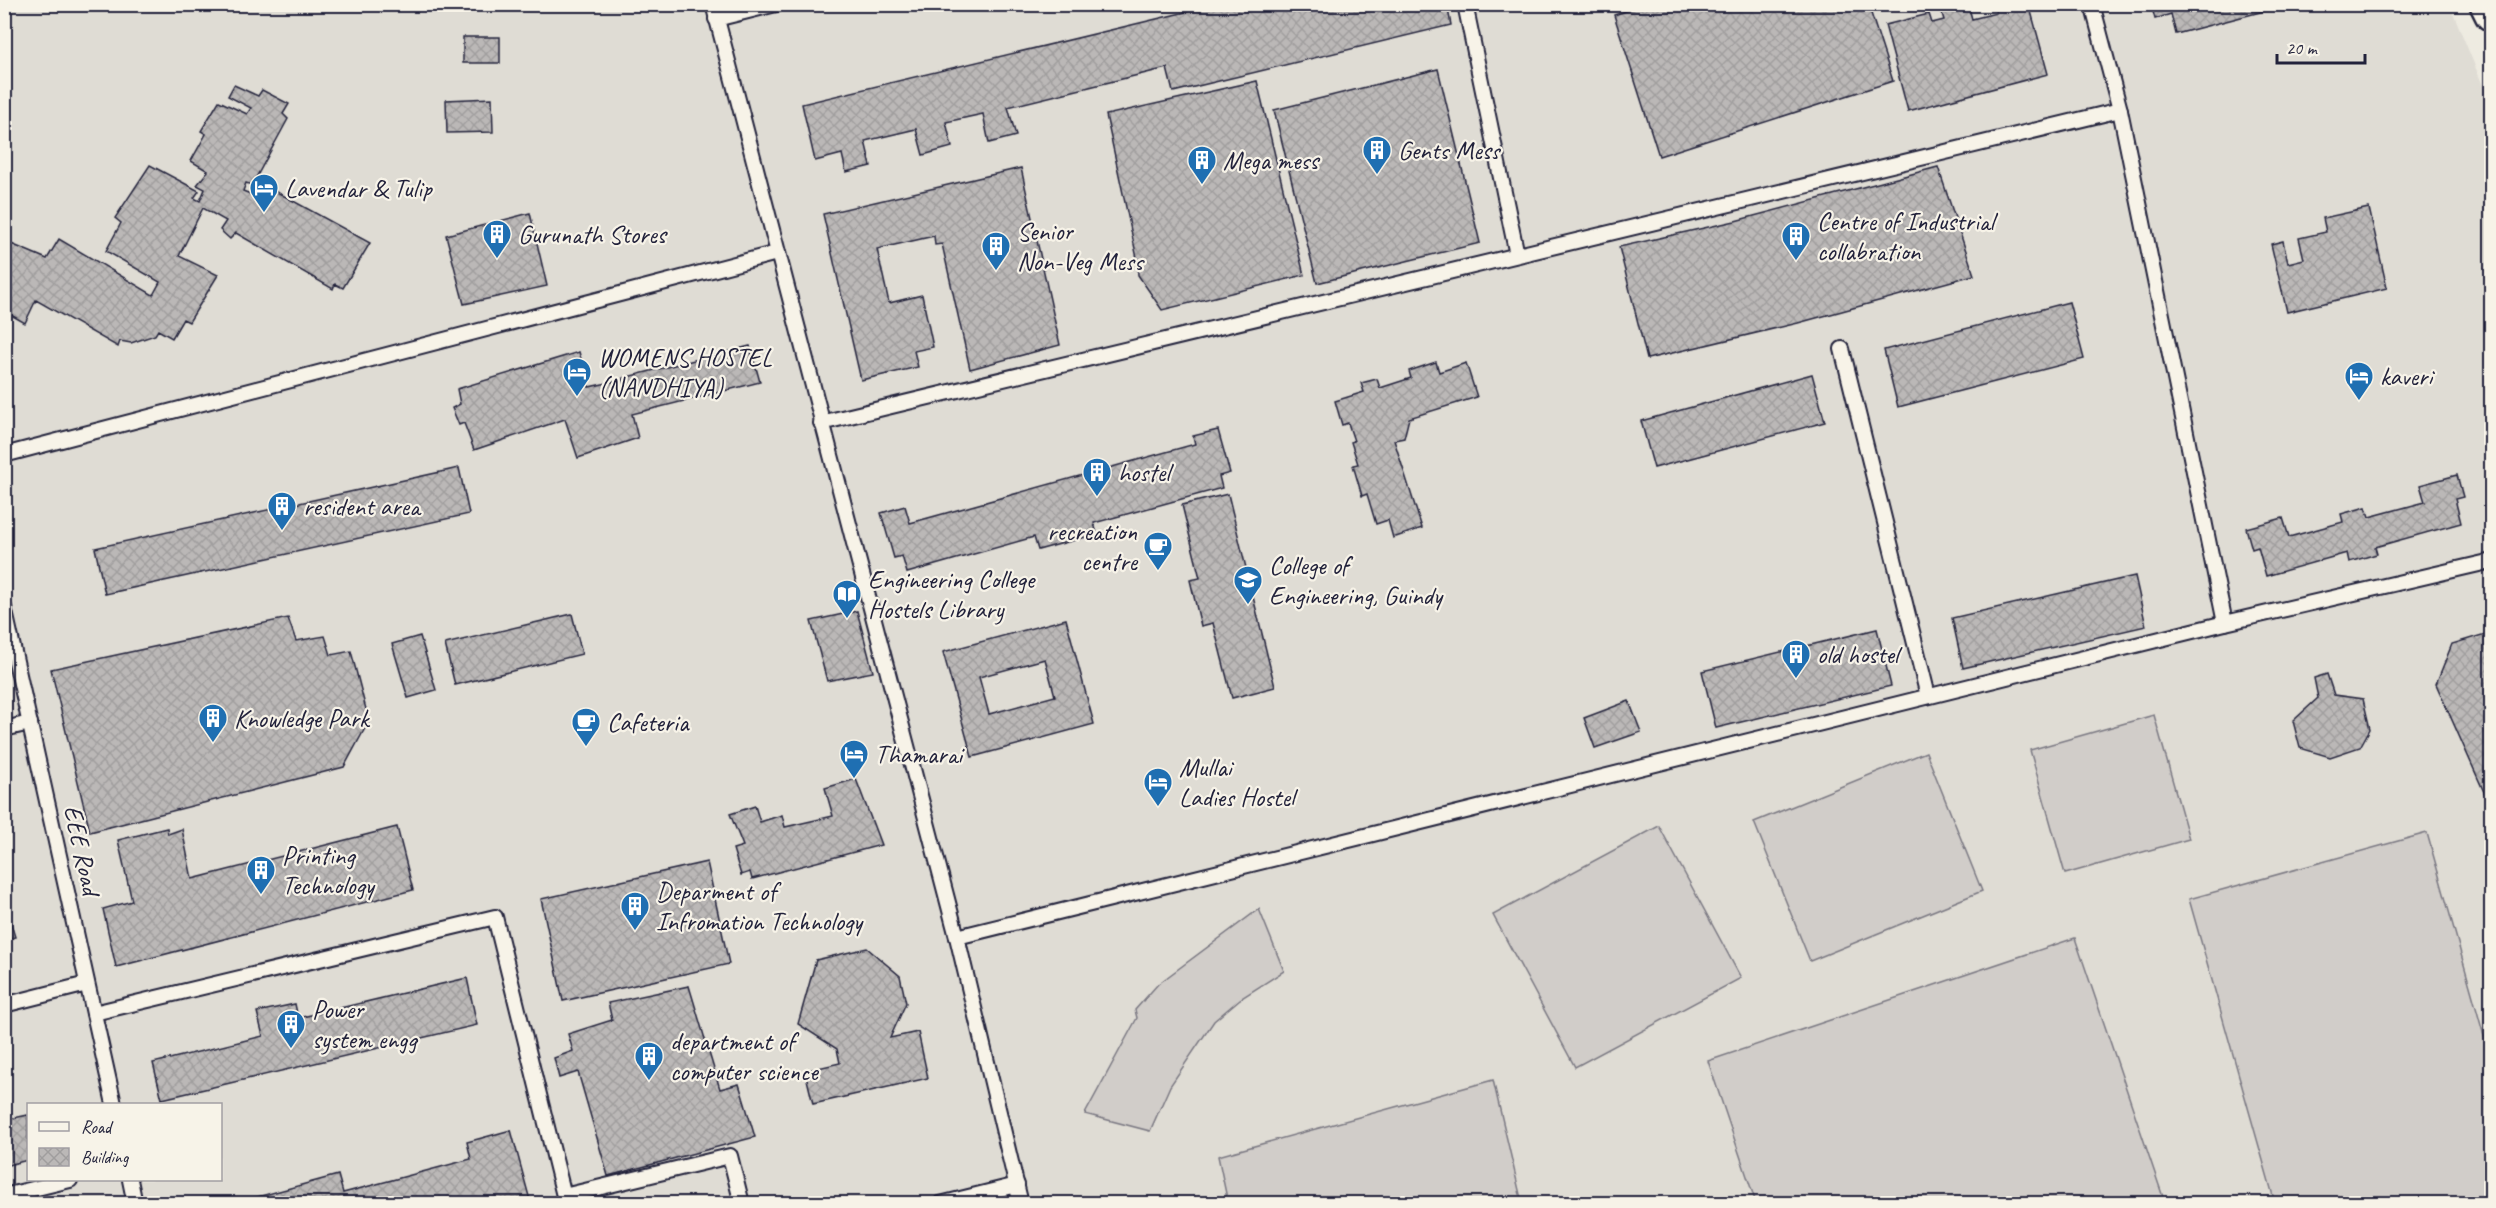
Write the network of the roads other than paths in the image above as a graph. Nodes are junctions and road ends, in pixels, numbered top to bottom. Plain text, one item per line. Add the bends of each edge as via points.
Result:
1 (713, 4) edge
2 (776, 4) edge
3 (1465, 4) edge
4 (2092, 4) edge
5 (2487, 4) edge
6 (2492, 14) edge
7 (716, 19) junction
8 (2120, 110) junction
9 (777, 253) junction
10 (1517, 255) junction
11 (1842, 349) dead end
12 (821, 423) junction
13 (4, 455) edge
14 (2492, 561) edge
15 (4, 607) edge
16 (2225, 623) junction
17 (1928, 696) junction
18 (30, 723) junction
19 (4, 729) edge
20 (957, 938) junction
21 (87, 984) junction
22 (4, 1005) edge
23 (94, 1013) junction
24 (114, 1103) edge
25 (62, 1181) edge
26 (130, 1181) edge
27 (1017, 1185) junction
28 (4, 1196) edge
29 (565, 1200) edge
30 (135, 1203) edge
31 (742, 1203) edge
32 (940, 1203) edge
33 (1021, 1203) edge

1 - 7 lane
2 - 7 lane
3 - 10 lane
4 - 8 lane
5 - 6 main road
7 - 9 lane
8 - 10 lane
8 - 16 lane
9 - 12 lane
9 - 13 lane
10 - 12 lane
11 - 17 lane
12 - 20 lane
14 - 16 lane
15 - 18 lane, EEE Road
16 - 17 lane
17 - 20 lane
18 - 19 lane
18 - 21 lane, EEE Road
20 - 27 lane
21 - 22 lane
21 - 23 lane, EEE Road
23 - 24 lane, EEE Road
23 - 29 lane via 495,917
25 - 28 lane
26 - 30 lane
27 - 32 lane
27 - 33 lane
29 - 31 lane via 730,1156

